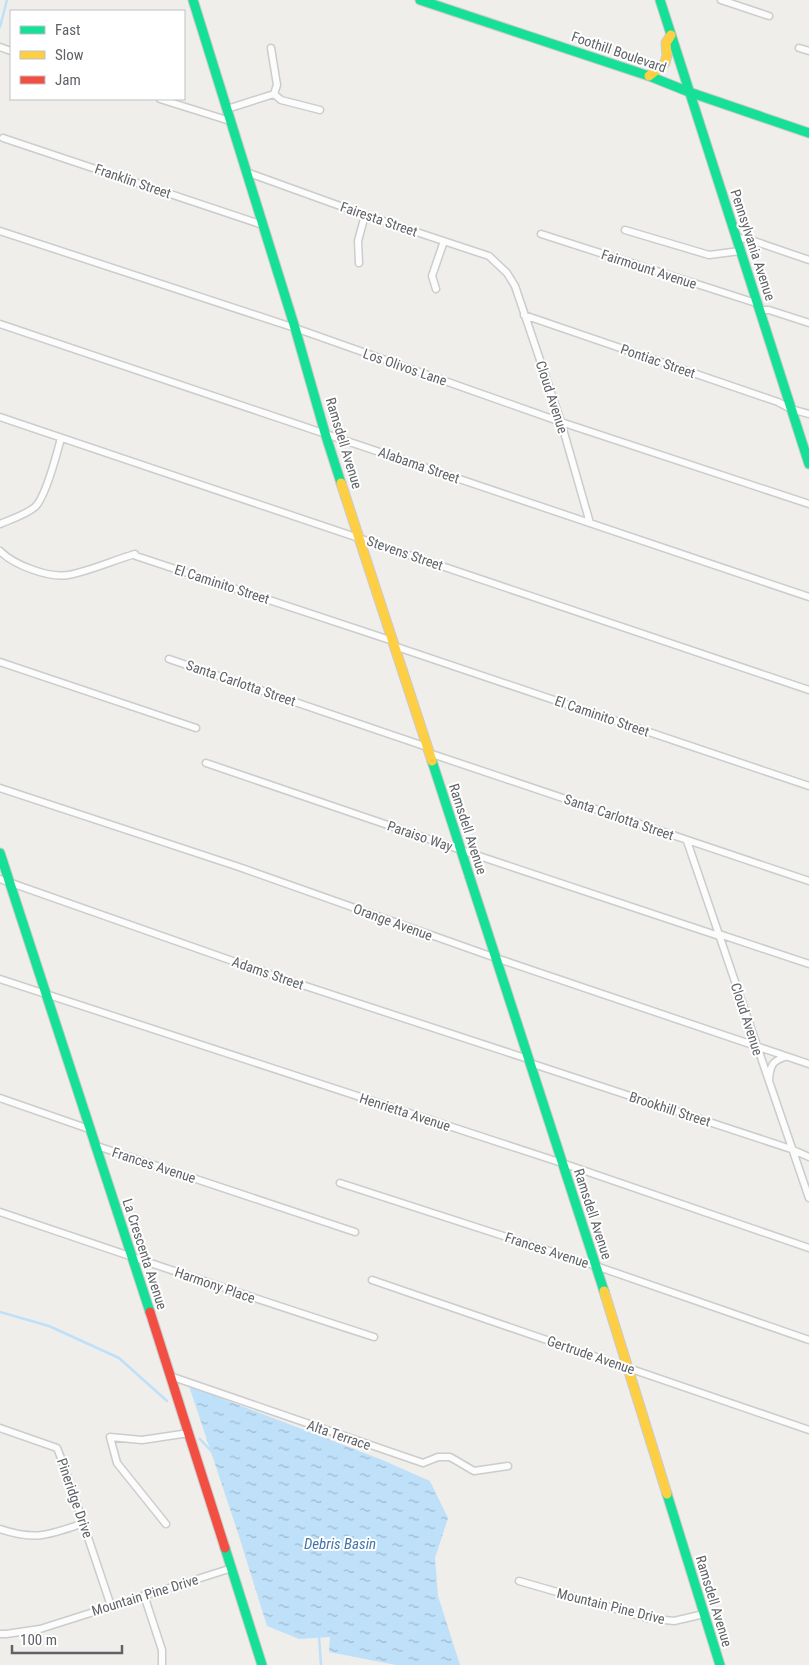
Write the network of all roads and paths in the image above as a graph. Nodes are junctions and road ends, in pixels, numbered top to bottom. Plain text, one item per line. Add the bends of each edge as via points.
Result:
1 (193, 0) edge
2 (420, 0) edge
3 (660, 0) edge
4 (721, 0) edge
5 (769, 16) dead end
6 (671, 35) junction
7 (271, 48) dead end
8 (799, 48) dead end
9 (809, 51) edge
10 (649, 76) junction
11 (689, 92) junction
12 (274, 94) junction
13 (163, 100) edge
14 (227, 109) junction
15 (320, 110) dead end
16 (230, 121) junction
17 (809, 133) edge
18 (3, 138) dead end
19 (246, 172) junction
20 (366, 215) junction
21 (263, 225) junction
22 (625, 230) dead end
23 (0, 231) edge
24 (542, 234) dead end
25 (736, 238) junction
26 (444, 241) junction
27 (740, 251) junction
28 (809, 260) edge
29 (359, 263) dead end
30 (508, 274) joint
31 (436, 289) dead end
32 (758, 306) junction
33 (524, 316) junction
34 (809, 323) edge
35 (0, 324) edge
36 (295, 328) junction
37 (791, 409) junction
38 (809, 414) edge
39 (0, 418) edge
40 (560, 422) junction
41 (325, 433) junction
42 (61, 438) junction
43 (809, 464) edge
44 (809, 504) edge
45 (590, 523) junction
46 (0, 524) edge
47 (359, 537) junction
48 (0, 551) edge
49 (809, 598) edge
50 (393, 643) junction
51 (169, 659) dead end
52 (0, 662) edge
53 (809, 690) edge
54 (196, 728) dead end
55 (428, 750) junction
56 (206, 763) dead end
57 (809, 786) edge
58 (0, 788) edge
59 (687, 841) junction
60 (461, 850) junction
61 (0, 853) edge
62 (0, 880) edge
63 (809, 881) edge
64 (10, 883) junction
65 (719, 935) junction
66 (496, 958) junction
67 (809, 964) edge
68 (0, 979) edge
69 (46, 994) junction
70 (756, 1046) junction
71 (787, 1056) junction
72 (529, 1061) junction
73 (809, 1064) edge
74 (768, 1082) junction
75 (0, 1098) edge
76 (89, 1130) junction
77 (94, 1145) junction
78 (791, 1149) junction
79 (809, 1157) edge
80 (562, 1162) junction
81 (340, 1183) dead end
82 (809, 1198) edge
83 (0, 1212) edge
84 (356, 1232) dead end
85 (809, 1248) edge
86 (131, 1257) junction
87 (596, 1266) junction
88 (372, 1280) dead end
89 (374, 1337) dead end
90 (809, 1340) edge
91 (628, 1368) junction
92 (170, 1376) junction
93 (0, 1428) edge
94 (809, 1430) edge
95 (189, 1433) junction
96 (508, 1466) dead end
97 (84, 1523) junction
98 (166, 1524) dead end
99 (0, 1529) edge
100 (232, 1568) junction
101 (519, 1581) dead end
102 (144, 1595) junction
103 (111, 1606) junction
104 (704, 1614) junction
105 (0, 1634) edge
106 (162, 1665) edge
107 (262, 1665) edge
108 (720, 1665) edge

1 - 14 street, Ramsdell Avenue
2 - 10 street, Foothill Boulevard
3 - 6 street, Pennsylvania Avenue
4 - 5 street
6 - 10 street, Pennsylvania Avenue via 666,43 667,61
6 - 11 street, Pennsylvania Avenue
7 - 12 street via 277,85
8 - 9 street
10 - 11 street, Foothill Boulevard
11 - 17 street, Foothill Boulevard
11 - 25 street, Pennsylvania Avenue
12 - 14 street
12 - 15 street via 281,100
13 - 16 street
14 - 16 street, Ramsdell Avenue
16 - 19 street, Ramsdell Avenue
18 - 21 street, Franklin Street
19 - 20 street, Fairesta Street
19 - 21 street, Ramsdell Avenue
20 - 26 street, Fairesta Street
20 - 29 street via 358,241
21 - 36 street, Ramsdell Avenue
22 - 27 street via 709,256
23 - 36 street, Los Olivos Lane
24 - 32 street, Fairmount Avenue
25 - 27 street, Pennsylvania Avenue
25 - 28 street via 748,239
26 - 30 street, Fairesta Street via 489,256
26 - 31 street via 432,276
27 - 32 street, Pennsylvania Avenue
30 - 33 street, Cloud Avenue
32 - 34 street
32 - 37 street, Pennsylvania Avenue
33 - 37 street, Pontiac Street
33 - 40 street, Cloud Avenue
35 - 41 street, Alabama Street
36 - 40 street, Los Olivos Lane
36 - 41 street, Ramsdell Avenue
37 - 38 street
37 - 43 street, Pennsylvania Avenue
39 - 42 street, Stevens Street
40 - 44 street, Los Olivos Lane
40 - 45 street, Cloud Avenue
41 - 45 street, Alabama Street
41 - 47 street, Ramsdell Avenue
42 - 46 street via 36,506
42 - 47 street, Stevens Street
45 - 49 street, Alabama Street
47 - 50 street, Ramsdell Avenue
47 - 53 street, Stevens Street
48 - 50 street, El Caminito Street via 18,564 55,575 68,575 136,555
50 - 55 street, Ramsdell Avenue
50 - 57 street, El Caminito Street
51 - 55 street, Santa Carlotta Street
52 - 54 street
55 - 59 street, Santa Carlotta Street
55 - 60 street, Ramsdell Avenue
56 - 60 street, Paraiso Way
58 - 66 street, Orange Avenue via 239,867
59 - 63 street, Santa Carlotta Street
59 - 65 street, Cloud Avenue
60 - 65 street, Paraiso Way
60 - 66 street, Ramsdell Avenue
61 - 64 street, La Crescenta Avenue
62 - 64 street
64 - 69 street, La Crescenta Avenue
64 - 72 street, Adams Street
65 - 67 street, Paraiso Way
65 - 70 street, Cloud Avenue
66 - 70 street, Orange Avenue
66 - 72 street, Ramsdell Avenue
68 - 69 street, Henrietta Avenue
69 - 76 street, La Crescenta Avenue
69 - 80 street, Henrietta Avenue
70 - 71 street, Orange Avenue
70 - 74 street, Cloud Avenue
71 - 73 street, Orange Avenue
71 - 74 street via 772,1063
72 - 78 street, Brookhill Street
72 - 80 street, Ramsdell Avenue
74 - 78 street, Cloud Avenue
75 - 76 street
76 - 77 street, La Crescenta Avenue
77 - 84 street, Frances Avenue
77 - 86 street, La Crescenta Avenue
78 - 79 street, Brookhill Street
78 - 82 street, Cloud Avenue
80 - 85 street, Henrietta Avenue
80 - 87 street, Ramsdell Avenue
81 - 87 street, Frances Avenue
83 - 86 street, Harmony Place
86 - 89 street, Harmony Place
86 - 92 street, La Crescenta Avenue
87 - 90 street, Frances Avenue
87 - 91 street, Ramsdell Avenue
88 - 91 street, Gertrude Avenue
91 - 94 street, Gertrude Avenue
91 - 104 street, Ramsdell Avenue
92 - 95 street, La Crescenta Avenue
92 - 96 street, Alta Terrace via 423,1463 438,1457 450,1457 474,1471
93 - 97 street, Pineridge Drive via 57,1448
95 - 98 street via 142,1440 110,1436 117,1463
95 - 100 street, La Crescenta Avenue
97 - 99 street via 48,1536 32,1537
97 - 103 street, Pineridge Drive
100 - 102 street, Mountain Pine Drive
100 - 107 street, La Crescenta Avenue
101 - 104 street, Mountain Pine Drive via 647,1618 674,1621
102 - 103 street, Mountain Pine Drive
102 - 106 street via 162,1650
103 - 105 street, Mountain Pine Drive via 40,1629
104 - 108 street, Ramsdell Avenue

